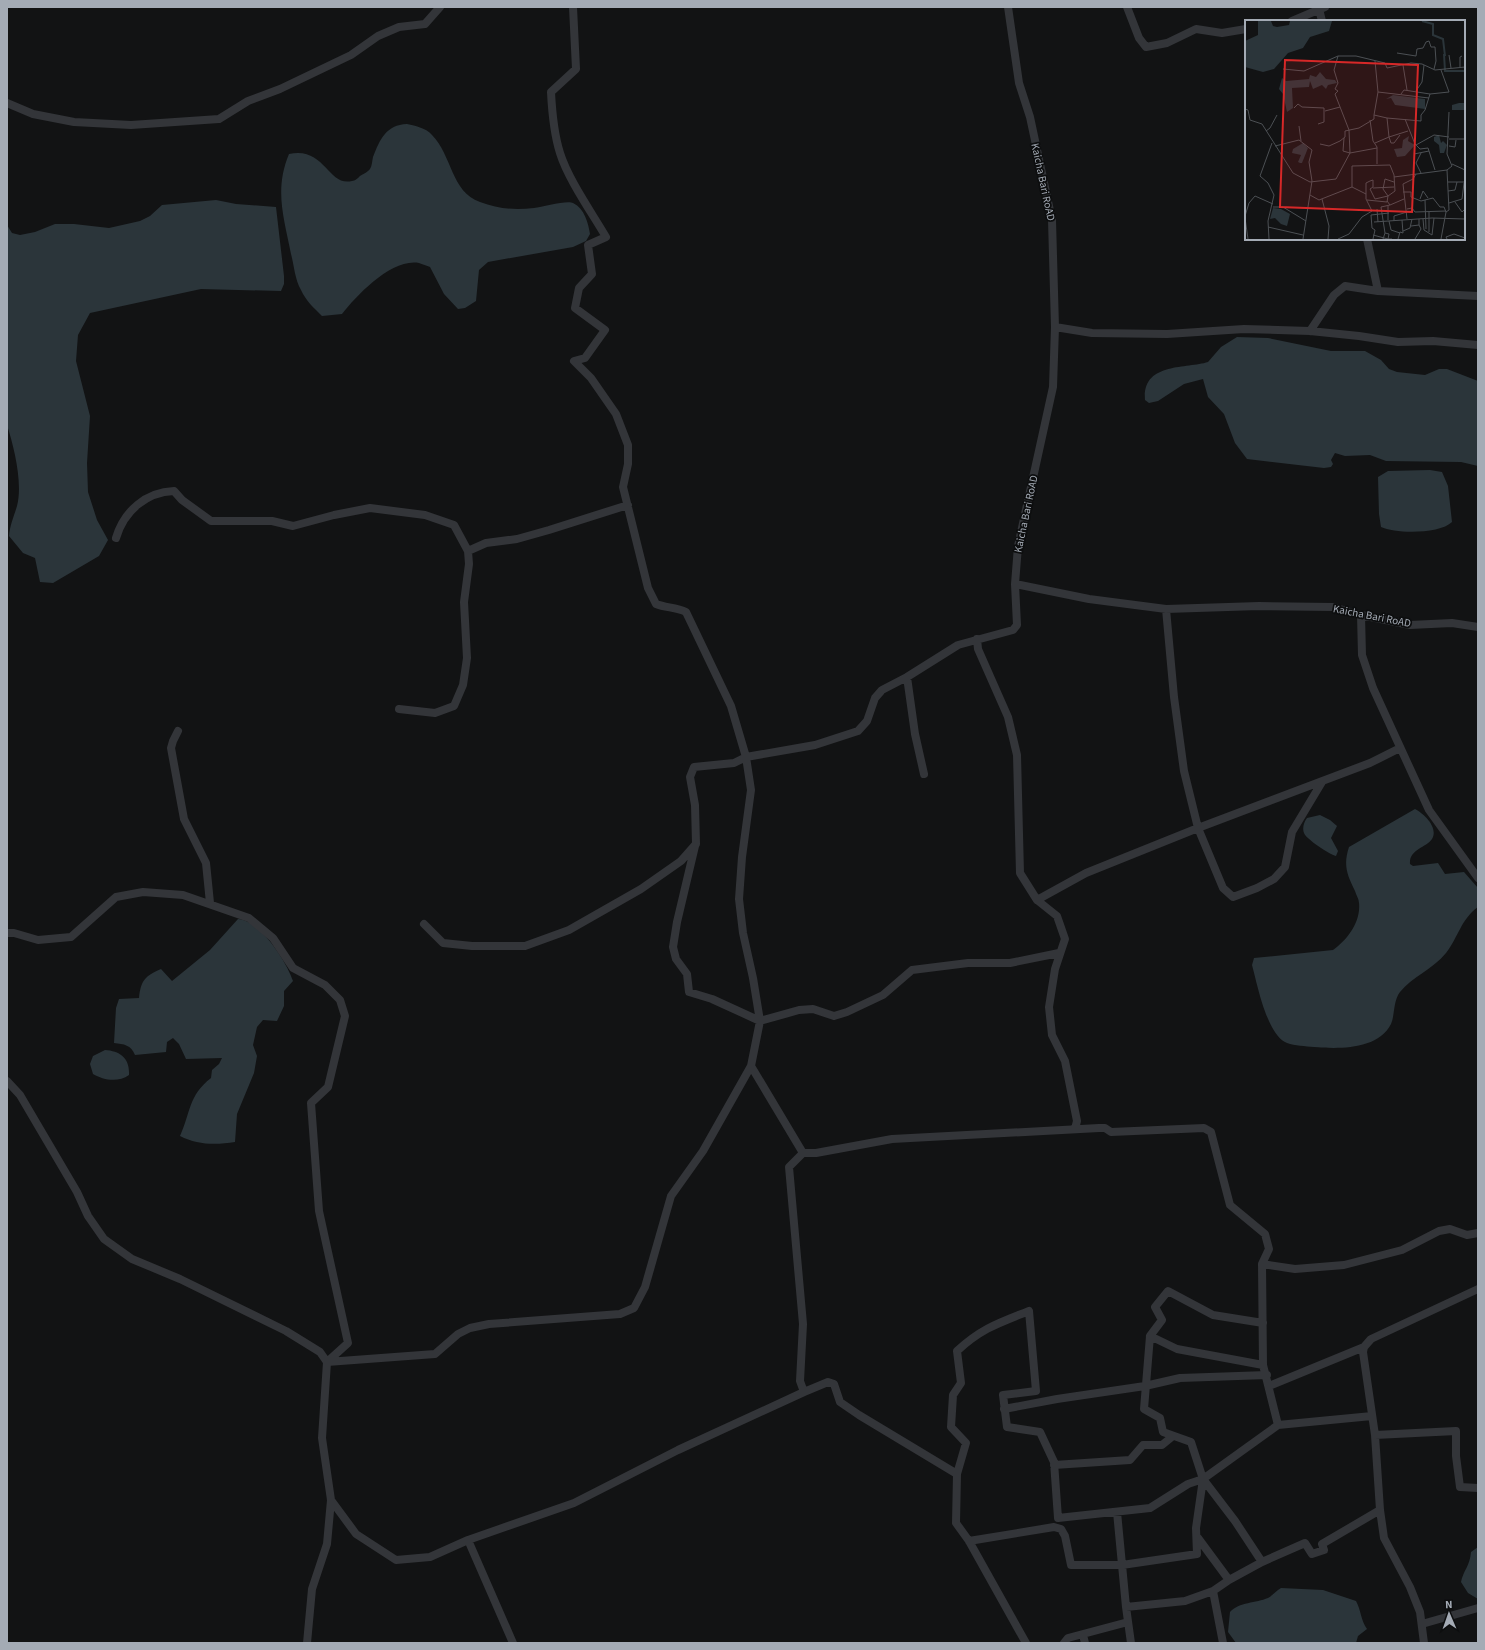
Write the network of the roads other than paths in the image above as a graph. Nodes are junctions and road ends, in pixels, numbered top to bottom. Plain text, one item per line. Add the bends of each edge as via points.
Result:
1 (440, 7) edge
2 (573, 7) edge
3 (1008, 7) edge
4 (1127, 7) edge
5 (1322, 8) edge
6 (1294, 20) edge
7 (1322, 20) edge
8 (1245, 28) edge
9 (7, 103) edge
10 (1366, 240) edge
11 (1378, 292) junction
12 (1478, 296) edge
13 (1055, 327) junction
14 (1310, 331) junction
15 (1478, 345) edge
16 (628, 505) junction
17 (116, 538) dead end
18 (468, 551) junction
19 (1015, 584) junction
20 (1166, 609) junction
21 (1361, 615) junction
22 (1478, 627) edge
23 (977, 639) junction
24 (907, 677) junction
25 (399, 709) dead end
26 (178, 731) dead end
27 (1400, 748) junction
28 (746, 757) junction
29 (924, 774) dead end
30 (1322, 782) junction
31 (1198, 828) junction
32 (696, 844) junction
33 (1478, 878) edge
34 (1037, 900) junction
35 (210, 903) junction
36 (424, 924) dead end
37 (7, 933) edge
38 (1059, 953) junction
39 (760, 1021) junction
40 (750, 1066) junction
41 (7, 1081) edge
42 (1075, 1129) junction
43 (803, 1153) junction
44 (1478, 1233) edge
45 (1262, 1264) junction
46 (1478, 1288) edge
47 (1263, 1323) junction
48 (1150, 1336) junction
49 (1364, 1347) junction
50 (327, 1362) junction
51 (1263, 1364) junction
52 (1267, 1375) junction
53 (1145, 1386) junction
54 (1269, 1386) junction
55 (804, 1392) junction
56 (1004, 1409) junction
57 (1372, 1416) junction
58 (1278, 1425) junction
59 (1375, 1435) junction
60 (1173, 1436) junction
61 (1054, 1465) junction
62 (957, 1474) junction
63 (1202, 1479) junction
64 (1478, 1488) edge
65 (331, 1500) junction
66 (1380, 1510) junction
67 (1117, 1512) junction
68 (1058, 1518) junction
69 (1054, 1527) junction
70 (1198, 1538) junction
71 (468, 1540) junction
72 (970, 1541) junction
73 (1262, 1562) junction
74 (1122, 1565) junction
75 (1229, 1580) junction
76 (1214, 1592) junction
77 (1126, 1608) junction
78 (1478, 1608) edge
79 (1128, 1622) junction
80 (1422, 1624) junction
81 (1084, 1639) edge
82 (307, 1643) edge
83 (512, 1643) edge
84 (1026, 1643) edge
85 (1064, 1643) edge
86 (1131, 1643) edge
87 (1223, 1643) edge
88 (1424, 1643) edge

1 - 9 street via 425,24 399,27 378,36 351,55 280,89 248,101 219,119 131,125 74,122 33,114
2 - 16 street via 576,69 551,92 552,110 560,154 606,237 588,245 592,274 579,288 575,308 605,330 585,358 574,362 591,378 616,414 628,445 628,464 623,487
3 - 13 street, Kaicha Bari RoAD via 1019,83 1030,116 1052,220
4 - 8 street via 1138,38 1146,47 1167,43 1196,29 1222,33
5 - 6 street
5 - 7 street
10 - 11 street
11 - 12 street
11 - 14 street via 1345,286 1334,295
13 - 14 street via 1092,333 1167,334 1244,329
13 - 19 street, Kaicha Bari RoAD via 1053,386 1018,546
14 - 15 street via 1398,342 1433,341
16 - 18 street via 517,539 486,543
16 - 28 street via 648,588 656,604 686,612 731,706
17 - 18 street via 120,524 144,499 161,492 174,491 211,521 272,521 293,526 370,508 425,515 454,525
18 - 25 street via 469,564 464,602 467,658 464,685 454,706 435,714
19 - 20 street, Kaicha Bari RoAD via 1089,599
19 - 23 street via 1017,625 1005,634
20 - 21 street, Kaicha Bari RoAD via 1333,607
20 - 31 street via 1183,764
21 - 22 street, Kaicha Bari RoAD via 1410,625 1452,623
21 - 27 street via 1362,655 1373,688
23 - 24 street via 958,645
23 - 34 street via 978,649 1008,717 1017,755 1020,873
24 - 28 street via 882,690 875,698 867,721 858,730 815,745
24 - 29 street
26 - 35 street via 172,748 182,812 206,863
27 - 30 street
27 - 33 street via 1429,810
28 - 32 street via 734,763 694,767 690,778 695,805
28 - 39 street via 751,790 739,899
30 - 31 street
30 - 31 street via 1292,832 1285,866 1274,879 1257,888 1232,897 1223,888
31 - 34 street via 1086,874
32 - 36 street via 681,861 641,889 569,930 525,946 443,944
32 - 39 street via 677,922 673,947 676,959 688,974 689,992 712,999
34 - 38 street via 1057,916 1065,939
35 - 37 street via 183,895 143,892 116,897 71,937 38,940
35 - 50 street via 249,918 273,938 294,968 325,985 340,1000 345,1016 328,1087 312,1103 319,1211 348,1343
38 - 39 street via 1010,963 968,963 912,970 883,995 847,1012 834,1016 813,1009 798,1010
38 - 42 street via 1049,1007 1052,1035 1064,1061 1077,1121
39 - 40 street
40 - 43 street
40 - 50 street via 703,1151 671,1196 645,1287 634,1308 620,1314 489,1324 470,1328 458,1334 435,1354
41 - 50 street via 20,1095 77,1192 88,1216 104,1239 132,1259 180,1278 286,1331 320,1352
42 - 43 street via 892,1139 816,1154
42 - 45 street via 1105,1128 1111,1132 1204,1128 1211,1132 1230,1204 1265,1234 1269,1249
43 - 55 street via 789,1167 803,1324 800,1381
44 - 45 street via 1467,1235 1450,1229 1439,1231 1402,1250 1344,1265 1295,1270
45 - 47 street
46 - 49 street via 1371,1339
47 - 48 street via 1213,1315 1168,1291 1155,1307 1162,1320
47 - 51 street
48 - 51 street via 1177,1349
48 - 53 street
49 - 54 street
49 - 57 street
50 - 65 street via 322,1438
51 - 52 street
52 - 53 street via 1180,1378
52 - 54 street
53 - 56 street
53 - 60 street via 1144,1409 1160,1418 1163,1432
54 - 58 street
55 - 62 street via 828,1382 834,1384 840,1402
55 - 71 street via 678,1450 574,1503
56 - 61 street via 1007,1427 1040,1432
56 - 62 street via 1003,1395 1036,1391 1030,1311 996,1323 975,1334 957,1351 961,1383 953,1395 951,1427 966,1443
57 - 58 street
57 - 59 street
58 - 63 street
59 - 64 street via 1456,1431 1460,1487
59 - 66 street
60 - 61 street via 1162,1444 1143,1446 1130,1460
60 - 63 street via 1191,1442
61 - 68 street
62 - 72 street via 956,1523
63 - 67 street via 1188,1484 1150,1508
63 - 70 street via 1196,1528
63 - 73 street via 1235,1520
65 - 71 street via 356,1534 396,1560 430,1557
65 - 82 street via 327,1544 312,1590
66 - 73 street via 1322,1544 1324,1550 1312,1554 1304,1543
66 - 80 street via 1384,1538 1410,1587
67 - 68 street
67 - 74 street
68 - 69 street
69 - 72 street
69 - 74 street via 1061,1529 1065,1536 1071,1565
70 - 74 street via 1198,1554
70 - 75 street
71 - 83 street
72 - 84 street
73 - 75 street
74 - 77 street
75 - 76 street
76 - 77 street via 1185,1601
76 - 87 street
77 - 79 street
78 - 80 street
79 - 81 street
79 - 86 street
80 - 88 street
81 - 85 street via 1068,1638

